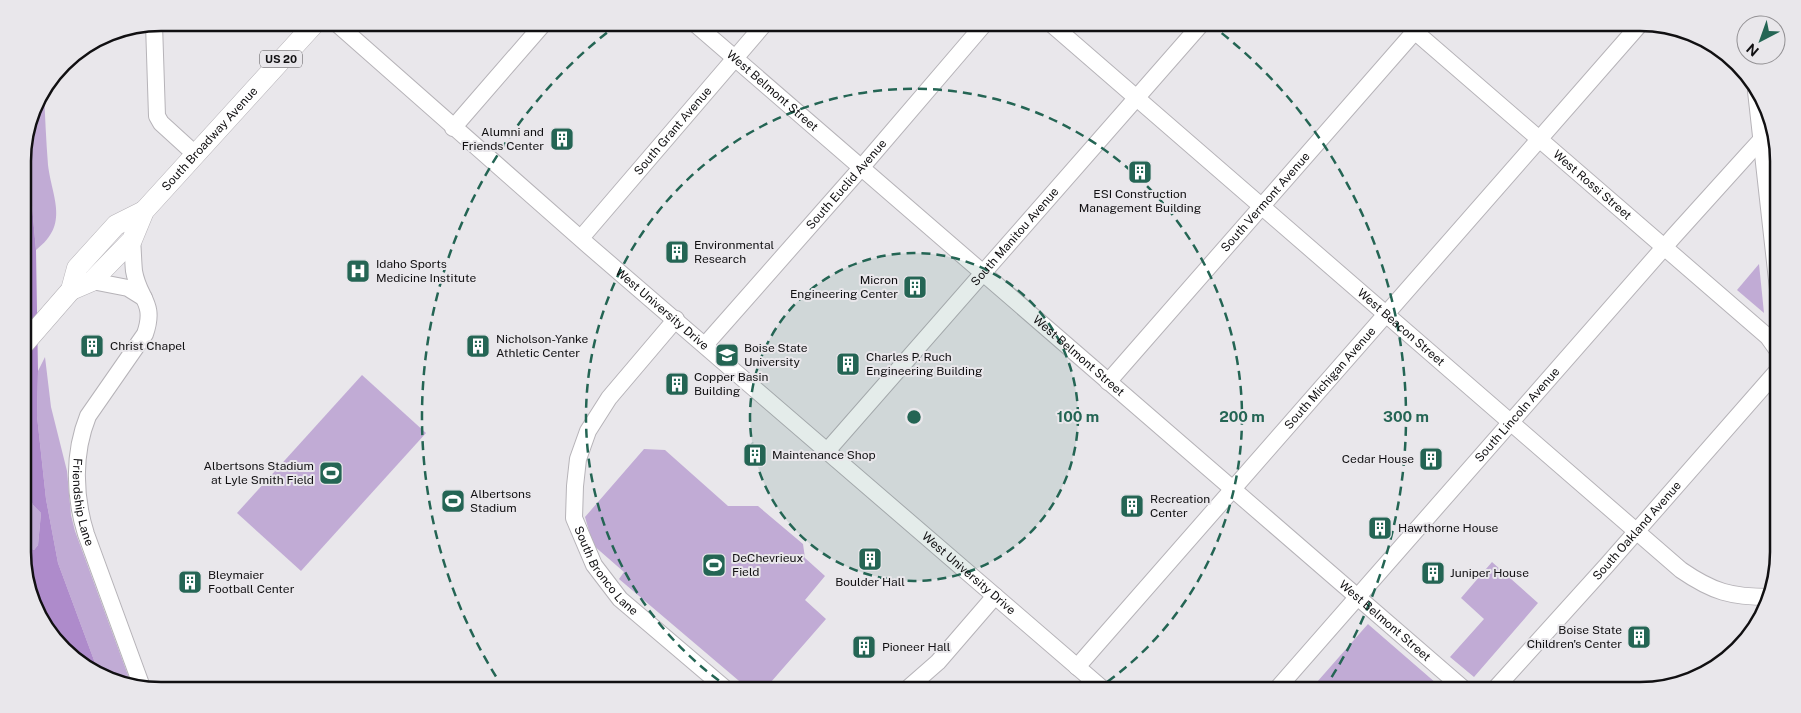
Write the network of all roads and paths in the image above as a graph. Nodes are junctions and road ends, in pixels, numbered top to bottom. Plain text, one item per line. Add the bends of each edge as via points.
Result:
1 (154, 31) edge
2 (306, 31) edge
3 (345, 31) edge
4 (537, 31) edge
5 (703, 31) edge
6 (758, 31) edge
7 (978, 31) edge
8 (1058, 31) edge
9 (1195, 31) edge
10 (1410, 31) edge
11 (1419, 31) edge
12 (1634, 31) edge
13 (734, 58) junction
14 (1136, 98) junction
15 (453, 128) junction
16 (1768, 139) edge
17 (1539, 140) junction
18 (1768, 140) edge
19 (195, 154) junction
20 (861, 168) junction
21 (1770, 169) edge
22 (1261, 206) junction
23 (144, 211) junction
24 (581, 238) junction
25 (132, 240) junction
26 (1664, 248) junction
27 (983, 274) junction
28 (92, 281) junction
29 (71, 290) junction
30 (144, 298) junction
31 (1386, 314) junction
32 (676, 320) junction
33 (32, 335) edge
34 (1770, 341) edge
35 (705, 345) junction
36 (1770, 379) edge
37 (1108, 382) junction
38 (1510, 422) junction
39 (827, 451) junction
40 (1232, 490) junction
41 (1636, 531) junction
42 (995, 596) junction
43 (1761, 597) edge
44 (1357, 598) junction
45 (1077, 667) junction
46 (139, 680) edge
47 (916, 681) edge
48 (1094, 681) edge
49 (1284, 681) edge
50 (1454, 681) edge
51 (1502, 681) edge
52 (717, 682) edge

1 - 19 street via 157,116
2 - 19 main road, South Broadway Avenue / US 20
3 - 15 street, West University Drive
4 - 15 street
5 - 13 street, West Belmont Street
6 - 13 street, South Grant Avenue
7 - 20 street, South Euclid Avenue
8 - 14 street, West Beacon Street
9 - 14 street, South Manitou Avenue
10 - 22 street, South Vermont Avenue
11 - 17 street, West Rossi Street
12 - 17 street, South Michigan Avenue
13 - 20 street, West Belmont Street
13 - 24 street, South Grant Avenue
14 - 22 street, West Beacon Street
14 - 27 street, South Manitou Avenue
15 - 24 street, West University Drive
16 - 26 street, South Lincoln Avenue
17 - 26 street, West Rossi Street
17 - 31 street, South Michigan Avenue
18 - 21 street
19 - 23 main road, South Broadway Avenue / US 20
20 - 27 street, West Belmont Street
20 - 35 street, South Euclid Avenue
22 - 31 street, West Beacon Street
22 - 37 street, South Vermont Avenue
23 - 25 main road, South Broadway Avenue / US 20
23 - 29 main road, South Broadway Avenue via 116,225 77,268
24 - 32 street, West University Drive
25 - 28 main road, South Broadway Avenue / US 20
25 - 30 street, Friendship Lane via 134,272
26 - 34 street, West Rossi Street
26 - 38 street, South Lincoln Avenue
27 - 37 street, West Belmont Street
27 - 39 street, South Manitou Avenue
28 - 29 main road, South Broadway Avenue / US 20
28 - 30 street via 128,288
29 - 33 main road, South Broadway Avenue / US 20
30 - 46 street, Friendship Lane via 149,309 145,334 88,416 78,447 77,470 82,519
31 - 38 street, West Beacon Street
31 - 40 street, South Michigan Avenue
32 - 35 street, West University Drive
32 - 52 street, South Bronco Lane via 609,398 588,431 578,459 574,518 594,565 620,599
35 - 39 street, West University Drive
36 - 41 street, South Oakland Avenue
37 - 40 street, West Belmont Street
38 - 41 street, West Beacon Street
38 - 44 street, South Lincoln Avenue
39 - 42 street, West University Drive
40 - 44 street, West Belmont Street
40 - 45 street, South Michigan Avenue
41 - 43 street, West Beacon Street via 1701,584 1736,596
41 - 51 street, South Oakland Avenue
42 - 45 street, West University Drive
42 - 47 street via 938,662
44 - 49 street, South Lincoln Avenue
44 - 50 street, West Belmont Street
45 - 48 street, West University Drive

